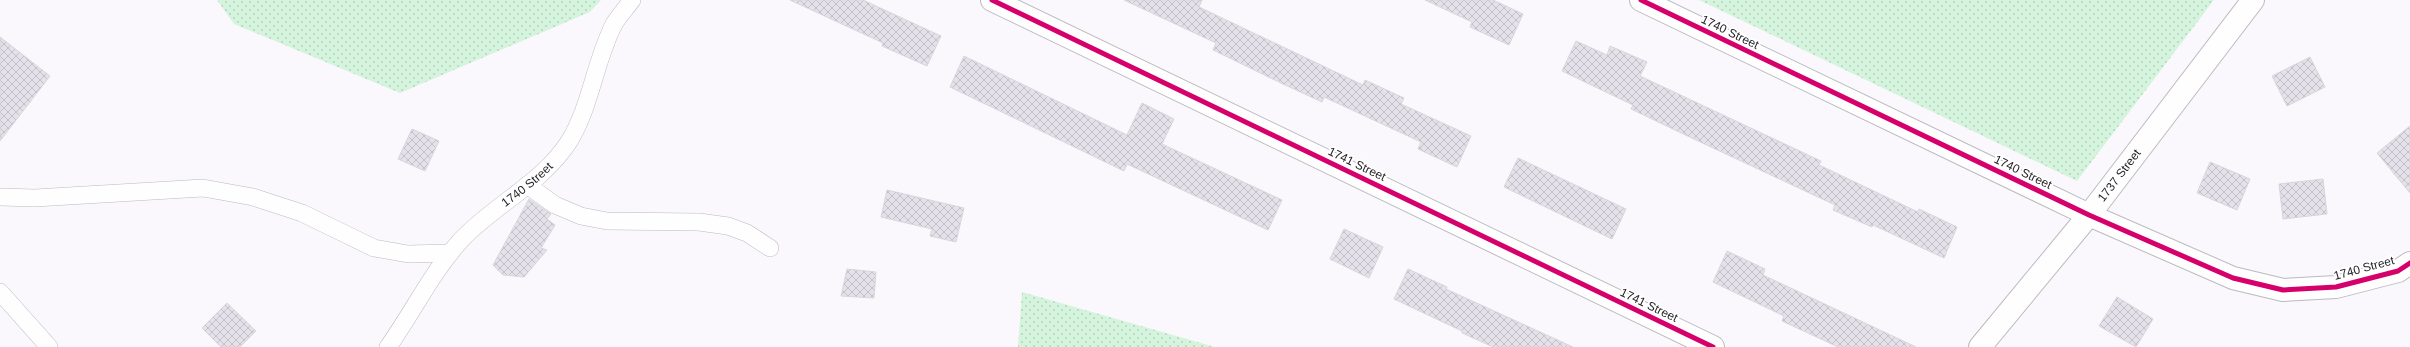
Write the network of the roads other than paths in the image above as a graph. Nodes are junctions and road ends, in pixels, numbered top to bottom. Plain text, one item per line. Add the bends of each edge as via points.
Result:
1 (632, 0) edge
2 (992, 0) edge
3 (1641, 0) edge
4 (2253, 0) edge
5 (527, 186) junction
6 (0, 196) edge
7 (2089, 214) junction
8 (770, 248) dead end
9 (450, 253) junction
10 (2410, 263) edge
11 (0, 292) edge
12 (49, 347) edge
13 (388, 347) edge
14 (1713, 347) edge
15 (1980, 347) edge

1 - 5 lane, 1740 Street via 614,24 570,139 549,168
2 - 14 street, 1741 Street
3 - 7 street, 1740 Street
4 - 7 street, 1737 Street
5 - 8 lane via 555,205 581,216 607,220 699,222 728,226 747,232
5 - 9 lane, 1740 Street via 462,239
6 - 9 lane via 35,198 203,188 253,197 302,213 374,248 408,254
7 - 10 street, 1740 Street via 2232,278 2283,290 2336,287 2398,271
7 - 15 street, 1737 Street
9 - 13 lane, 1740 Street
11 - 12 lane

